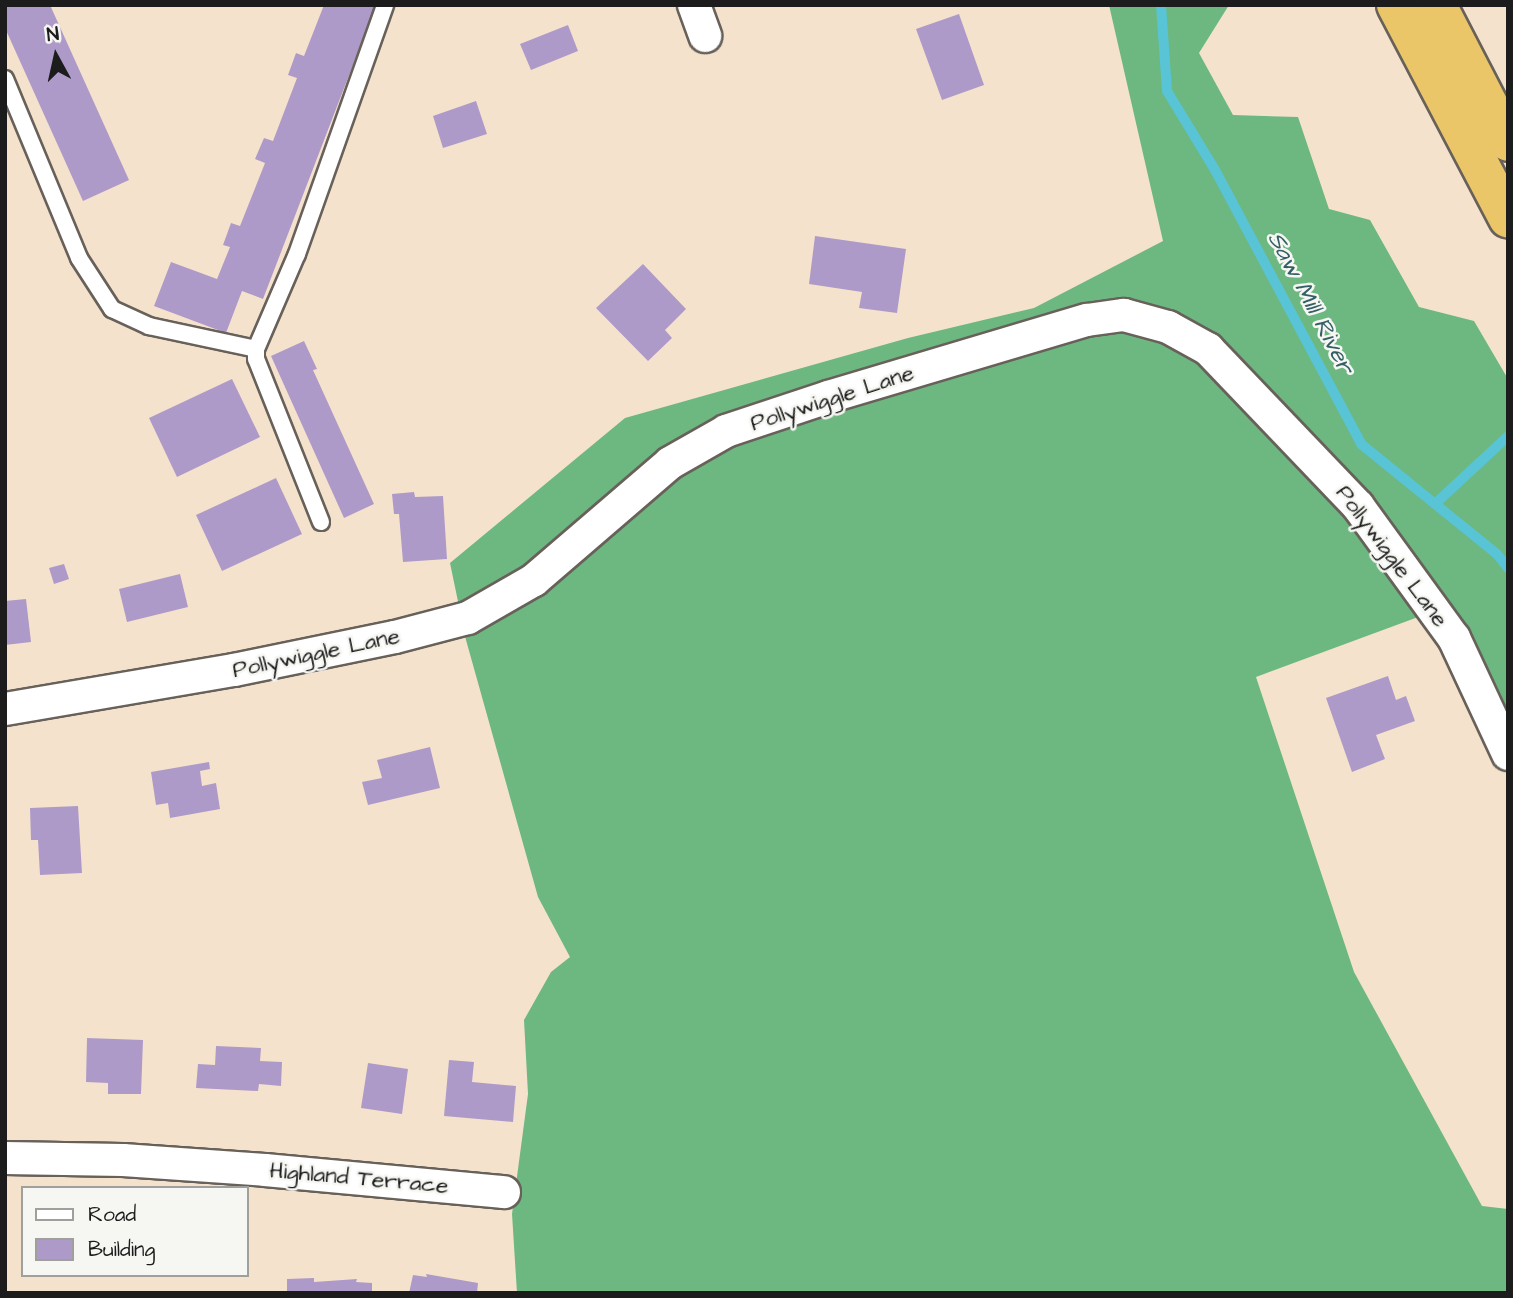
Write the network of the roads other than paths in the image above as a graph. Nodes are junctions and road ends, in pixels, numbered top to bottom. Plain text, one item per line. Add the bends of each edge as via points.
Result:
1 (385, 5) edge
2 (694, 5) edge
3 (1396, 5) edge
4 (1437, 5) edge
5 (705, 36) dead end
6 (5, 79) edge
7 (1508, 142) edge
8 (1508, 218) edge
9 (256, 349) junction
10 (321, 522) dead end
11 (5, 709) edge
12 (1508, 754) edge
13 (5, 1158) edge
14 (504, 1192) dead end

1 - 9 lane via 297,254
2 - 5 street
3 - 8 highway
4 - 7 highway
6 - 9 lane via 79,258 112,309 149,326
9 - 10 lane via 256,359
11 - 12 street, Pollywiggle Lane via 234,670 468,618 534,580 670,463 726,432 1087,320 1124,316 1168,327 1208,349 1358,506 1454,638
13 - 14 street, Highland Terrace via 123,1160

